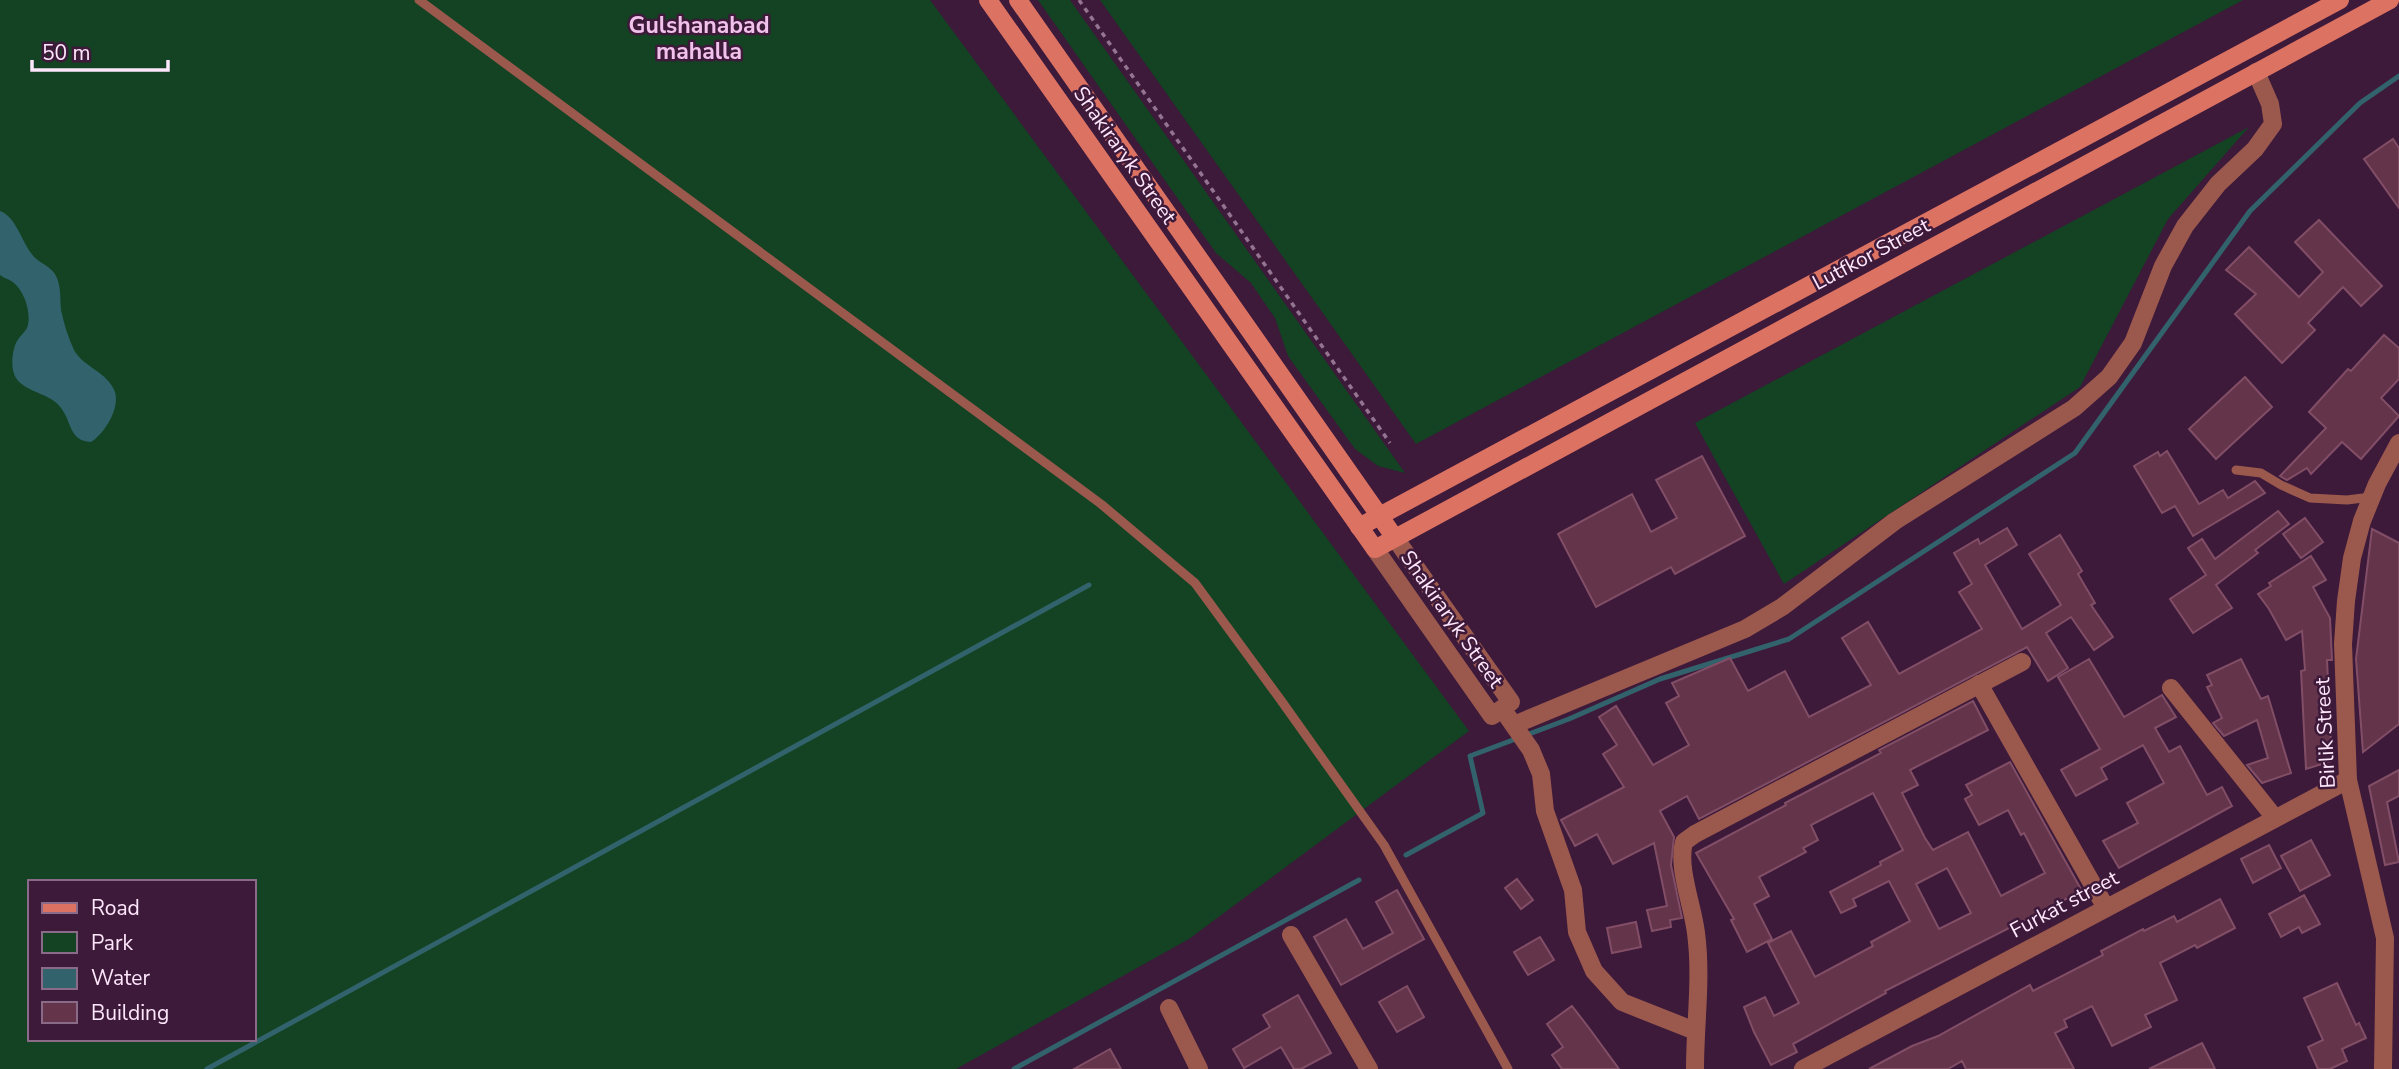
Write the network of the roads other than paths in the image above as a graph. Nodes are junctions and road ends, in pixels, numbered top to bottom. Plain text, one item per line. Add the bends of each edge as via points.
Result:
1 (419, 0) edge
2 (988, 0) edge
3 (1018, 0) edge
4 (2340, 0) edge
5 (2390, 0) edge
6 (2256, 72) junction
7 (2399, 443) edge
8 (2236, 470) dead end
9 (2372, 497) junction
10 (1380, 515) junction
11 (1359, 527) junction
12 (1395, 538) junction
13 (1375, 549) junction
14 (2022, 662) dead end
15 (1979, 684) junction
16 (2171, 688) dead end
17 (1502, 708) junction
18 (1514, 725) junction
19 (2348, 780) junction
20 (2275, 818) junction
21 (2106, 908) junction
22 (1291, 935) dead end
23 (1169, 1008) dead end
24 (2392, 1015) edge
25 (1695, 1031) junction
26 (1199, 1069) edge
27 (1369, 1069) edge
28 (1508, 1069) edge
29 (1695, 1069) edge
30 (1802, 1069) edge
31 (2383, 1069) edge

1 - 28 lane via 1101,504 1195,583 1384,845
2 - 11 main road, Shakiraryk Street
3 - 10 main road, Shakiraryk Street
4 - 10 main road, Lutfkor Street
5 - 6 main road, Lutfkor Street
6 - 12 main road, Lutfkor Street
6 - 18 street via 2273,124 2185,226 2163,266 2133,343 2109,377 2074,408 1895,521 1754,623
7 - 9 street, Birlik Street
8 - 9 lane via 2261,473 2310,498
9 - 19 street, Birlik Street via 2352,558 2346,601
10 - 11 main road, Lutfkor Street
10 - 12 main road, Shakiraryk Street
11 - 13 main road, Shakiraryk Street
12 - 13 main road, Lutfkor Street
12 - 17 street, Shakiraryk Street via 1511,702
13 - 17 street, Shakiraryk Street via 1492,716
14 - 15 street
15 - 21 street
15 - 25 street via 1684,842 1683,860 1697,933
16 - 20 street
17 - 18 street
18 - 25 street via 1541,774 1545,811 1573,890 1577,932 1594,971 1622,1002
19 - 20 street, Furkat street
19 - 24 street, Birlik Street via 2385,938
20 - 21 street, Furkat street
21 - 30 street, Furkat street
22 - 27 street
23 - 26 street
24 - 31 street, Birlik Street
25 - 29 street

